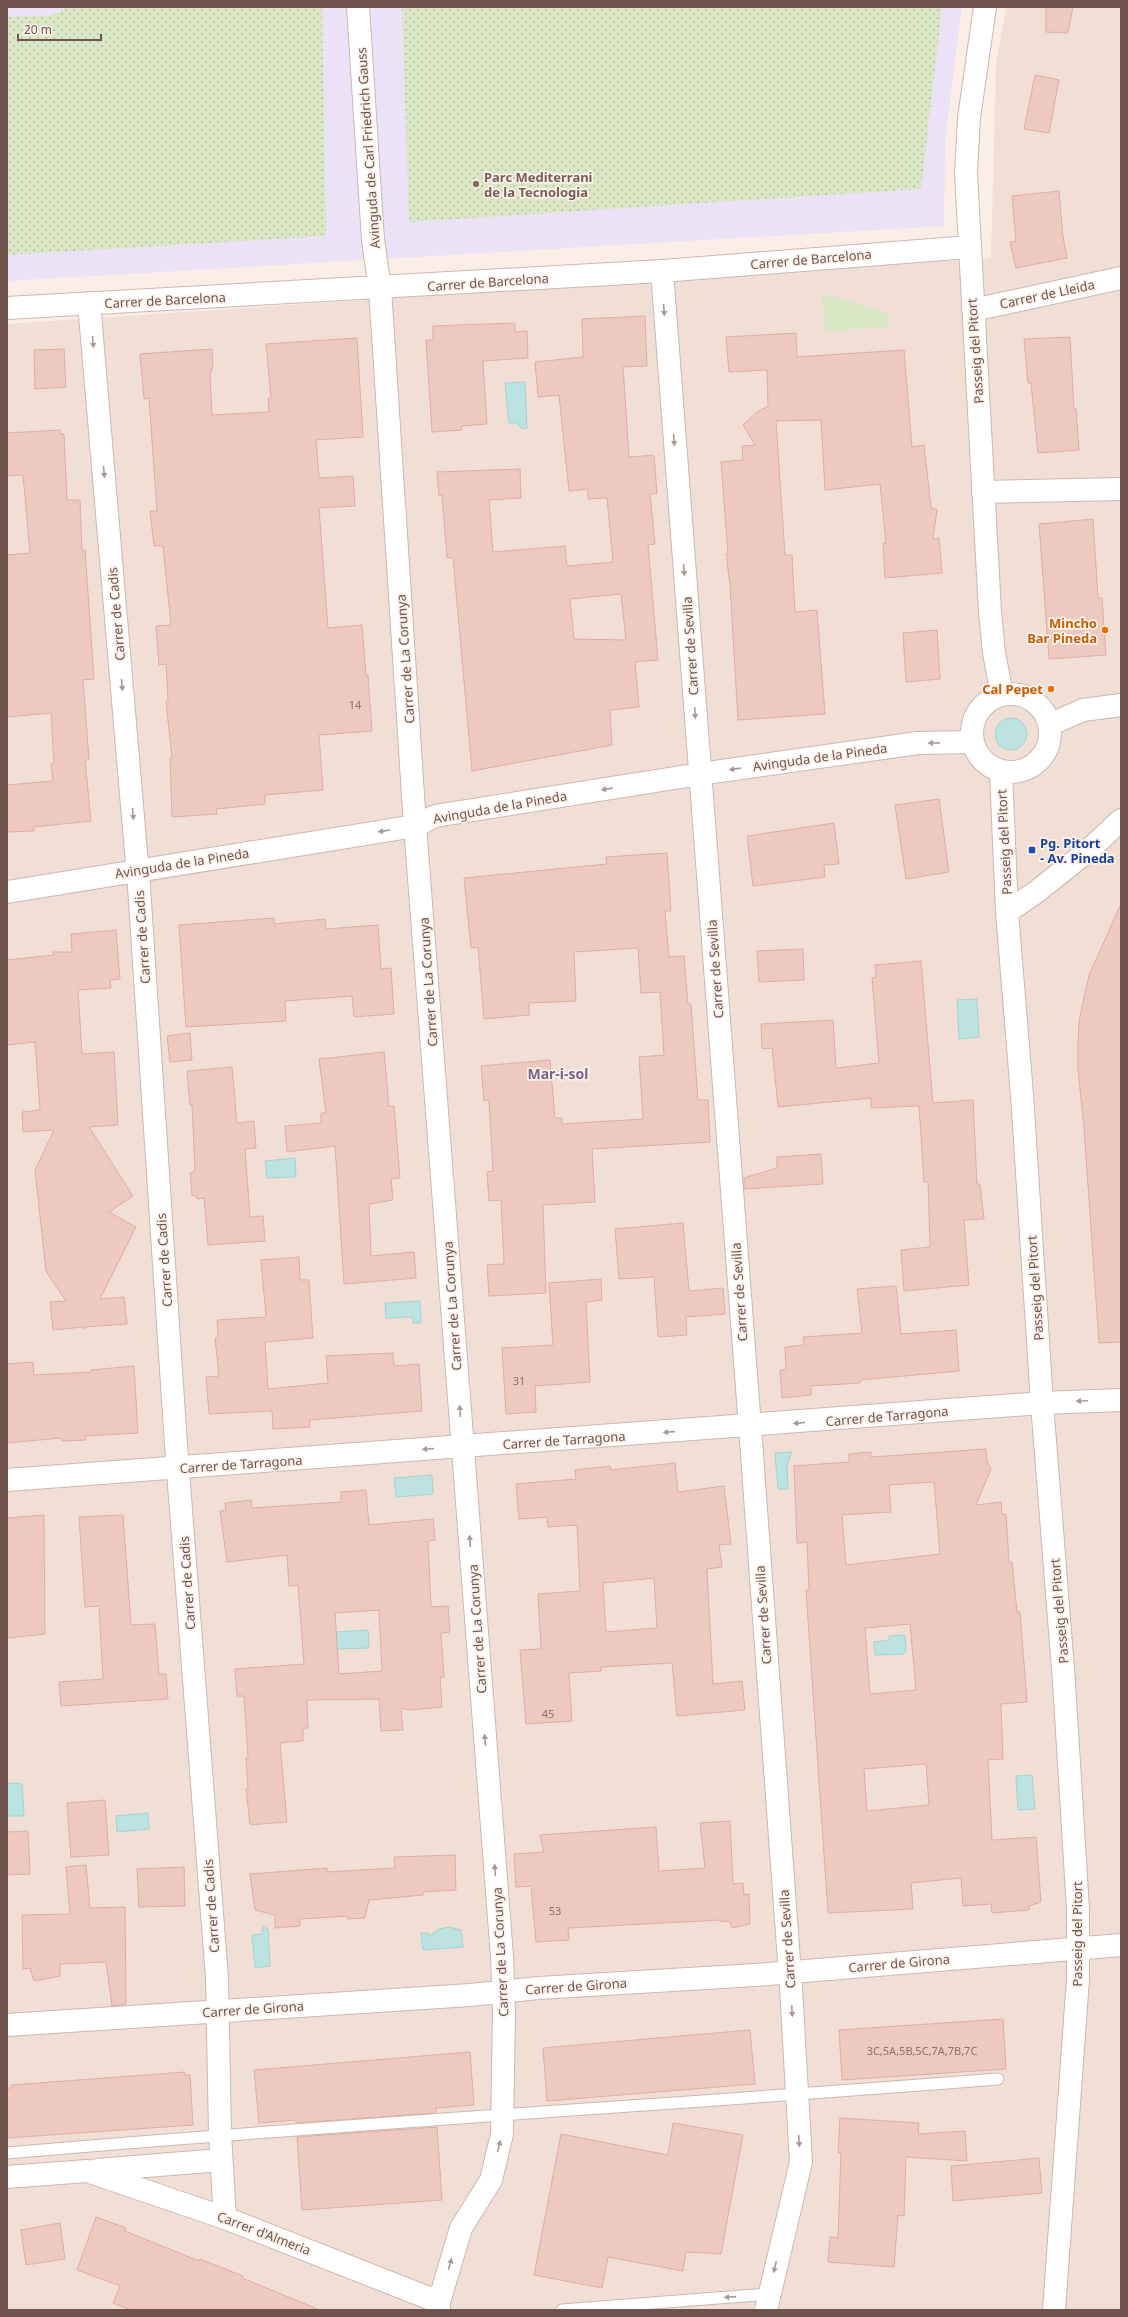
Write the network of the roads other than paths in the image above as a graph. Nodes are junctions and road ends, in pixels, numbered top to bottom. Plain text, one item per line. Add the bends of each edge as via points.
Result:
1 (358, 7) edge
2 (985, 7) edge
3 (968, 247) junction
4 (662, 272) junction
5 (1121, 278) edge
6 (380, 289) junction
7 (89, 303) junction
8 (7, 308) edge
9 (973, 310) junction
10 (1121, 489) edge
11 (983, 492) junction
12 (1002, 694) junction
13 (1121, 705) edge
14 (1049, 725) junction
15 (973, 742) junction
16 (1001, 772) junction
17 (700, 774) junction
18 (1121, 820) edge
19 (416, 826) junction
20 (138, 870) junction
21 (7, 892) edge
22 (1007, 912) junction
23 (1121, 1400) edge
24 (1042, 1403) junction
25 (750, 1426) junction
26 (463, 1447) junction
27 (179, 1468) junction
28 (7, 1480) edge
29 (1121, 1945) edge
30 (1077, 1948) junction
31 (789, 1972) junction
32 (503, 1993) junction
33 (217, 2012) junction
34 (7, 2025) edge
35 (998, 2079) dead end
36 (797, 2095) junction
37 (503, 2116) junction
38 (220, 2134) junction
39 (7, 2153) edge
40 (221, 2160) junction
41 (87, 2171) junction
42 (7, 2177) edge
43 (225, 2218) junction
44 (768, 2302) edge
45 (439, 2306) edge
46 (562, 2310) edge
47 (1054, 2310) edge

1 - 6 street, Avinguda de Carl Friedrich Gauss via 373,240
2 - 3 street, Passeig del Pitort via 969,118 966,173
3 - 4 street, Carrer de Barcelona
3 - 9 street, Passeig del Pitort
4 - 6 street, Carrer de Barcelona
4 -> 17 street, Carrer de Sevilla
5 - 9 street, Carrer de Lleida
6 - 7 street, Carrer de Barcelona
6 - 19 street, Carrer de La Corunya
7 - 8 street, Carrer de Barcelona
7 -> 20 street, Carrer de Cadis
9 - 11 street, Passeig del Pitort
10 - 11 street
11 - 12 street, Passeig del Pitort via 994,653
12 - 14 street via 1015,694 1032,700 1045,714
12 - 15 street via 981,707 974,718
13 - 14 street via 1083,710
14 - 16 street via 1050,739 1037,762 1026,769
15 - 16 street via 978,755
15 -> 17 street, Avinguda de la Pineda via 918,743
16 - 22 street, Passeig del Pitort
17 -> 19 street, Avinguda de la Pineda via 435,816
17 - 25 street, Carrer de Sevilla
18 - 22 street, Passeig del Pitort via 1035,894
19 -> 20 street, Avinguda de la Pineda
26 -> 19 street, Carrer de La Corunya
20 - 21 street, Avinguda de la Pineda
20 - 27 street, Carrer de Cadis
22 - 24 street, Passeig del Pitort via 1022,1086
23 -> 24 street, Carrer de Tarragona
24 -> 25 street, Carrer de Tarragona
24 - 30 street, Passeig del Pitort via 1064,1682 1078,1910
25 -> 26 street, Carrer de Tarragona
25 - 31 street, Carrer de Sevilla
26 -> 27 street, Carrer de Tarragona
32 -> 26 street, Carrer de La Corunya
27 - 28 street, Carrer de Tarragona
27 - 33 street, Carrer de Cadis via 217,1978
29 - 30 street, Carrer de Girona
30 - 31 street, Carrer de Girona
30 - 47 street, Passeig del Pitort via 1078,1979
31 - 32 street, Carrer de Girona via 539,1988
31 -> 36 street, Carrer de Sevilla
32 - 33 street, Carrer de Girona
32 - 37 street, Carrer de La Corunya
33 - 34 street, Carrer de Girona
33 - 38 street, Carrer de Cadis
35 - 36 lane
36 - 37 lane
36 -> 44 street, Carrer de Sevilla via 801,2162
37 - 38 lane
45 -> 37 street, Carrer de La Corunya via 461,2228 491,2180 502,2134
38 - 39 lane
38 - 40 street, Carrer de Cadis
40 - 41 street, Carrer d'Almeria
40 - 43 street, Carrer de Cadis
41 - 42 street, Carrer d'Almeria
41 - 43 street, Carrer d'Almeria
43 - 45 street, Carrer d'Almeria
44 -> 46 lane

